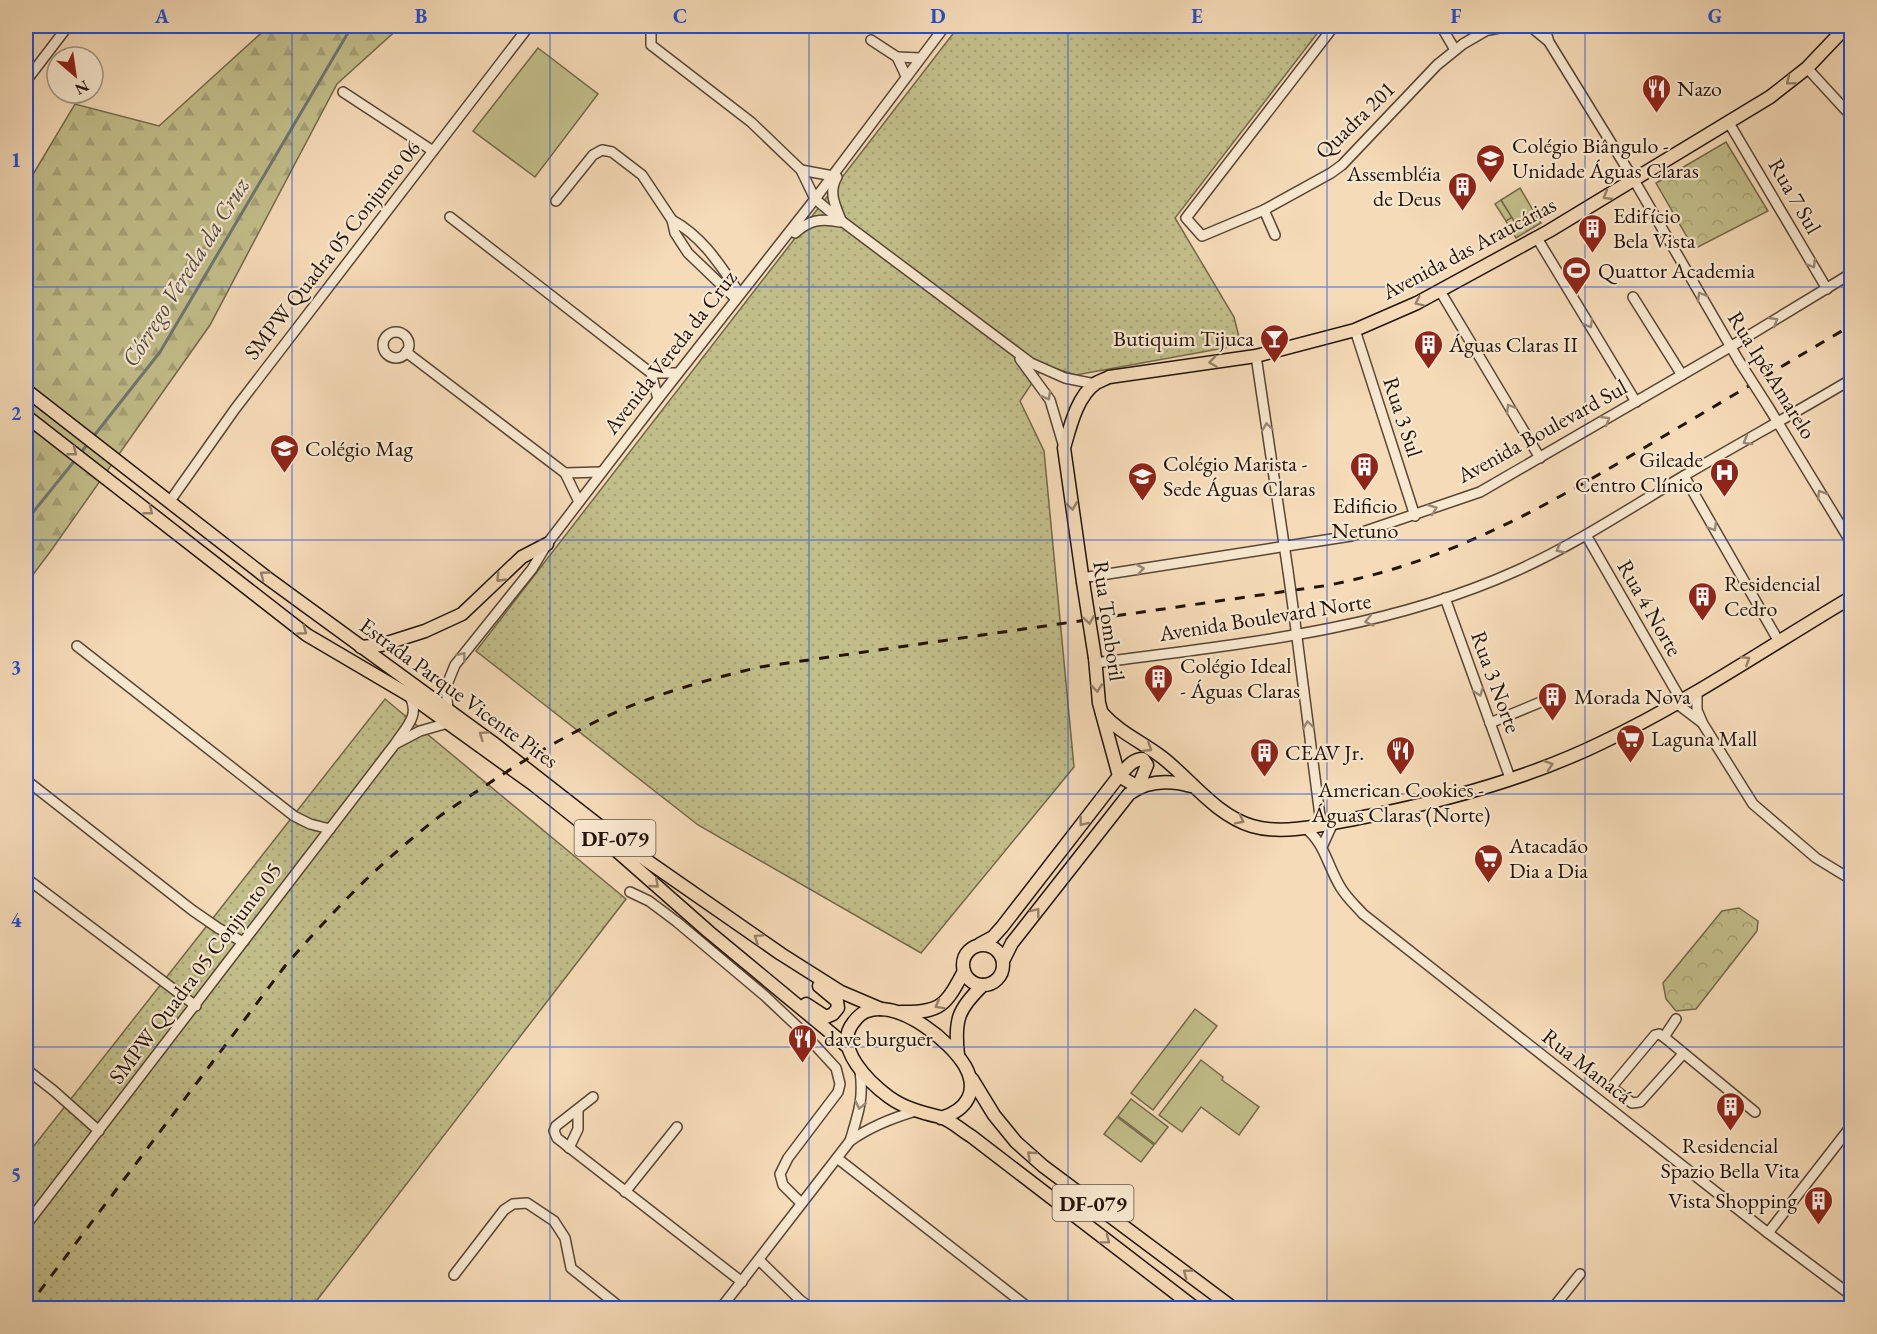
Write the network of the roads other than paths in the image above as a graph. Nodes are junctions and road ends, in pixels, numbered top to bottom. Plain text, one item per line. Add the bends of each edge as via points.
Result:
1 (69, 26) edge
2 (529, 26) edge
3 (651, 26) edge
4 (945, 26) edge
5 (1334, 26) edge
6 (1441, 26) edge
7 (1509, 26) edge
8 (1530, 26) edge
9 (1544, 26) edge
10 (1846, 26) edge
11 (1490, 28) edge
12 (871, 40) dead end
13 (1549, 42) junction
14 (1455, 50) junction
15 (897, 57) junction
16 (920, 58) junction
17 (1808, 68) junction
18 (906, 76) junction
19 (26, 81) edge
20 (342, 92) dead end
21 (1851, 117) edge
22 (1729, 123) junction
23 (859, 141) junction
24 (433, 151) junction
25 (801, 170) junction
26 (833, 176) junction
27 (1634, 180) junction
28 (815, 200) junction
29 (556, 201) dead end
30 (1264, 210) junction
31 (450, 217) dead end
32 (672, 220) junction
33 (842, 222) junction
34 (1275, 235) dead end
35 (1537, 238) junction
36 (779, 246) junction
37 (1851, 273) edge
38 (1827, 289) junction
39 (1440, 291) junction
40 (738, 296) junction
41 (1633, 297) dead end
42 (1355, 330) junction
43 (1730, 347) junction
44 (406, 352) junction
45 (1014, 352) junction
46 (1256, 356) junction
47 (651, 373) junction
48 (678, 373) junction
49 (1682, 375) junction
50 (1851, 379) edge
51 (1095, 384) junction
52 (26, 390) edge
53 (658, 399) junction
54 (1636, 402) junction
55 (26, 416) edge
56 (1778, 423) junction
57 (1064, 448) junction
58 (1540, 458) junction
59 (601, 472) junction
60 (565, 473) junction
61 (1684, 476) junction
62 (170, 501) junction
63 (579, 502) junction
64 (1414, 516) junction
65 (1586, 535) junction
66 (547, 544) junction
67 (1851, 544) edge
68 (1284, 548) junction
69 (1083, 580) junction
70 (1851, 597) edge
71 (1445, 598) junction
72 (1297, 635) junction
73 (1778, 640) junction
74 (77, 646) dead end
75 (362, 647) junction
76 (1095, 660) junction
77 (1697, 691) junction
78 (409, 694) junction
79 (1553, 697) dead end
80 (1679, 701) junction
81 (1102, 713) junction
82 (448, 717) junction
83 (1490, 723) junction
84 (1702, 724) junction
85 (395, 744) junction
86 (1119, 776) junction
87 (1510, 778) junction
88 (26, 780) edge
89 (1138, 787) junction
90 (1193, 787) junction
91 (1327, 824) junction
92 (1305, 827) junction
93 (330, 829) junction
94 (1322, 846) junction
95 (26, 878) edge
96 (1851, 880) edge
97 (630, 892) dead end
98 (243, 942) junction
99 (980, 945) junction
100 (781, 954) junction
101 (1003, 961) junction
102 (752, 967) junction
103 (964, 971) junction
104 (983, 985) junction
105 (196, 1006) junction
106 (880, 1009) junction
107 (897, 1012) junction
108 (1676, 1018) dead end
109 (1664, 1037) junction
110 (849, 1048) junction
111 (1683, 1054) junction
112 (958, 1055) junction
113 (860, 1068) junction
114 (26, 1069) edge
115 (972, 1079) junction
116 (593, 1097) dead end
117 (578, 1110) junction
118 (916, 1111) junction
119 (1755, 1112) dead end
120 (941, 1118) junction
121 (1851, 1125) edge
122 (678, 1127) dead end
123 (99, 1131) junction
124 (850, 1141) junction
125 (569, 1148) junction
126 (837, 1158) junction
127 (625, 1192) junction
128 (801, 1203) junction
129 (29, 1215) edge
130 (26, 1225) edge
131 (1768, 1233) junction
132 (759, 1260) junction
133 (1580, 1274) dead end
134 (454, 1275) dead end
135 (742, 1282) junction
136 (1851, 1296) edge
137 (621, 1308) edge
138 (721, 1308) edge
139 (811, 1308) edge
140 (1029, 1308) edge
141 (1195, 1308) edge
142 (1233, 1308) edge
143 (1553, 1308) edge

1 - 19 street
2 - 24 street, SMPW Quadra 05 Conjunto 06
3 - 25 street via 651,45 751,122
4 - 16 street, Avenida Vereda da Cruz
5 - 30 street, Quadra 201 via 1186,218 1202,236
6 - 14 street
7 - 11 street, Quadra 201
8 - 13 street, Rua Ipê Amarelo
9 - 13 street, Rua Ipê Amarelo
10 - 17 main road, Avenida das Araucárias
11 - 14 street, Quadra 201
12 - 15 street
13 - 27 street, Rua Ipê Amarelo
14 - 30 street, Quadra 201 via 1342,165
15 - 16 street
15 - 18 street
16 - 18 street, Avenida Vereda da Cruz
17 - 21 street
17 -> 22 main road, Avenida das Araucárias
18 - 23 street, Avenida Vereda da Cruz
20 - 24 street
22 - 27 main road, Avenida das Araucárias
22 -> 38 street, Rua 7 Sul
23 - 26 street, Avenida Vereda da Cruz
23 - 33 street via 833,183 834,202
24 - 62 street, SMPW Quadra 05 Conjunto 06 via 235,409
25 - 26 street
25 - 28 street
26 - 28 street, Avenida Vereda da Cruz
27 -> 35 main road, Avenida das Araucárias
43 -> 27 street, Rua Ipê Amarelo
28 - 33 street, Rua Tomboril
28 - 36 street, Avenida Vereda da Cruz
29 - 32 street via 593,155 607,149 642,175
30 - 34 street
31 - 47 street
32 - 40 street via 705,245
32 - 40 street via 675,234 688,253
33 - 36 street via 809,222
33 - 45 street, Rua Tomboril
35 - 39 main road, Avenida das Araucárias
35 -> 54 street
36 - 40 street, Avenida Vereda da Cruz
37 - 38 street, Avenida Boulevard Sul
43 -> 38 street, Avenida Boulevard Sul
39 -> 42 main road, Avenida das Araucárias
58 -> 39 street
40 - 48 street, Avenida Vereda da Cruz
41 - 49 street
42 - 46 main road, Avenida das Araucárias
42 - 64 street, Rua 3 Sul
43 - 49 street, Avenida Boulevard Sul
43 - 56 street, Rua Ipê Amarelo, bridge
44 - 44 street via 396,357 388,355 383,335 404,334 409,345
44 - 60 street
45 - 51 street, Rua Tomboril via 1054,374
45 -> 57 street, Rua Tomboril via 1050,400
46 -> 51 main road, Avenida das Araucárias via 1109,377
68 -> 46 street
47 - 48 street
47 - 53 street
48 - 53 street, Avenida Vereda da Cruz
49 - 54 street, Avenida Boulevard Sul
50 - 56 street, Avenida Boulevard Norte
51 - 57 main road, Rua Tomboril via 1079,406
52 - 62 main road, Estrada Parque Vicente Pires / DF-079
53 - 59 street, Avenida Vereda da Cruz
58 -> 54 street, Avenida Boulevard Sul
55 -> 78 main road, Estrada Parque Vicente Pires / DF-079 via 307,635
56 -> 61 street, Avenida Boulevard Norte
67 -> 56 street, Rua Ipê Amarelo
57 -> 69 main road, Rua Tomboril
64 -> 58 street, Avenida Boulevard Sul via 1480,492
59 - 60 street
59 - 63 street, Avenida Vereda da Cruz
60 - 63 street
61 - 65 street, Avenida Boulevard Norte
61 -> 73 street
75 -> 62 main road, Estrada Parque Vicente Pires / DF-079
63 - 66 street, Avenida Vereda da Cruz
64 - 68 street, Avenida Boulevard Sul via 1351,536
65 -> 71 street, Avenida Boulevard Norte via 1515,571
65 - 80 street, Rua 4 Norte
66 -> 75 main road via 522,557 462,614 425,631
82 -> 66 street, Avenida Vereda da Cruz via 447,687 455,665 532,569
69 -> 68 street, Avenida Boulevard Sul
68 - 72 street, bridge
69 -> 76 main road, Rua Tomboril, bridge
70 - 73 main road
71 -> 72 street, Avenida Boulevard Norte via 1374,620
71 -> 83 street, Rua 3 Norte
72 - 76 street, Avenida Boulevard Norte
91 -> 72 street
77 -> 73 main road
74 - 93 street via 294,816
75 - 82 main road, Estrada Parque Vicente Pires / DF-079
76 -> 81 main road, Rua Tomboril
77 - 80 main road
77 - 84 street, Rua 4 Norte
78 - 82 main road, Estrada Parque Vicente Pires / DF-079
78 - 85 street, SMPW Quadra 05 Conjunto 05 via 415,709
79 - 83 street
80 - 84 street, Rua 4 Norte
87 -> 80 main road via 1602,743
81 - 86 main road, Rua Tomboril
81 -> 90 main road via 1125,734 1166,760
82 - 85 street, SMPW Quadra 05 Conjunto 05
100 -> 82 main road, Estrada Parque Vicente Pires / DF-079 via 620,842 535,774
82 -> 102 main road, Estrada Parque Vicente Pires / DF-079 via 617,851
83 - 87 street, Rua 3 Norte
84 - 96 street, Rua 4 Norte via 1753,804 1816,858
85 - 93 street, SMPW Quadra 05 Conjunto 05
86 - 89 main road
86 - 89 main road via 1133,762 1143,759 1147,765
86 -> 99 main road via 1002,927
87 - 91 main road via 1426,803
88 - 98 street via 192,910
89 - 90 main road via 1163,782
101 -> 89 main road via 1012,943 1118,806
90 -> 92 main road via 1228,814 1253,826 1284,830
91 - 92 main road
91 - 94 street
92 - 94 street, Rua Manacá
93 - 98 street, SMPW Quadra 05 Conjunto 05
94 - 131 street, Rua Manacá via 1341,888 1363,914
95 - 105 street
97 - 128 street via 649,901 724,962 800,1029 836,1068 838,1092 780,1174 783,1185
98 - 105 street, SMPW Quadra 05 Conjunto 05
99 - 101 main road via 999,951
99 - 103 main road via 966,954
100 - 102 main road via 837,1001 838,1008 833,1014 826,1017 818,1013 771,975
100 - 106 main road, Estrada Parque Vicente Pires / DF-079 via 841,992
101 - 104 main road via 999,978
102 - 110 main road, Estrada Parque Vicente Pires / DF-079
103 - 104 main road via 971,981
103 -> 107 main road via 942,1004 920,1012
104 - 112 main road via 966,1002 959,1017
105 - 123 street, SMPW Quadra 05 Conjunto 05
106 - 107 main road, DF-079
106 - 110 main road via 856,1019 847,1035
107 - 112 main road, DF-079 via 930,1030
108 - 109 street
109 - 111 street
109 - 111 street via 1655,1035 1614,1084 1614,1089 1632,1103 1640,1102
110 - 113 main road, DF-079
111 - 119 street
112 - 115 main road, DF-079
113 - 118 main road, DF-079 via 891,1099
113 -> 124 street via 862,1102
114 - 123 street
115 - 120 main road via 969,1096 962,1106
142 -> 115 main road, DF-079 via 1043,1166 994,1115
116 - 117 street
117 - 125 street via 578,1129
117 - 125 street via 562,1120 554,1131
118 - 120 main road, DF-079
118 - 124 street via 868,1129
120 -> 141 main road, DF-079 via 971,1136
121 - 131 street
122 - 127 street
123 - 129 street, SMPW Quadra 05 Conjunto 05
124 - 126 street
125 - 127 street
126 - 128 street
126 - 140 street
127 - 135 street
128 - 132 street
129 - 130 street, SMPW Quadra 05 Conjunto 05
131 - 136 street, Rua Manacá
132 - 135 street
132 - 139 street
133 - 143 street
134 - 137 street via 504,1210 513,1204 527,1203 561,1230 571,1268
135 - 138 street

